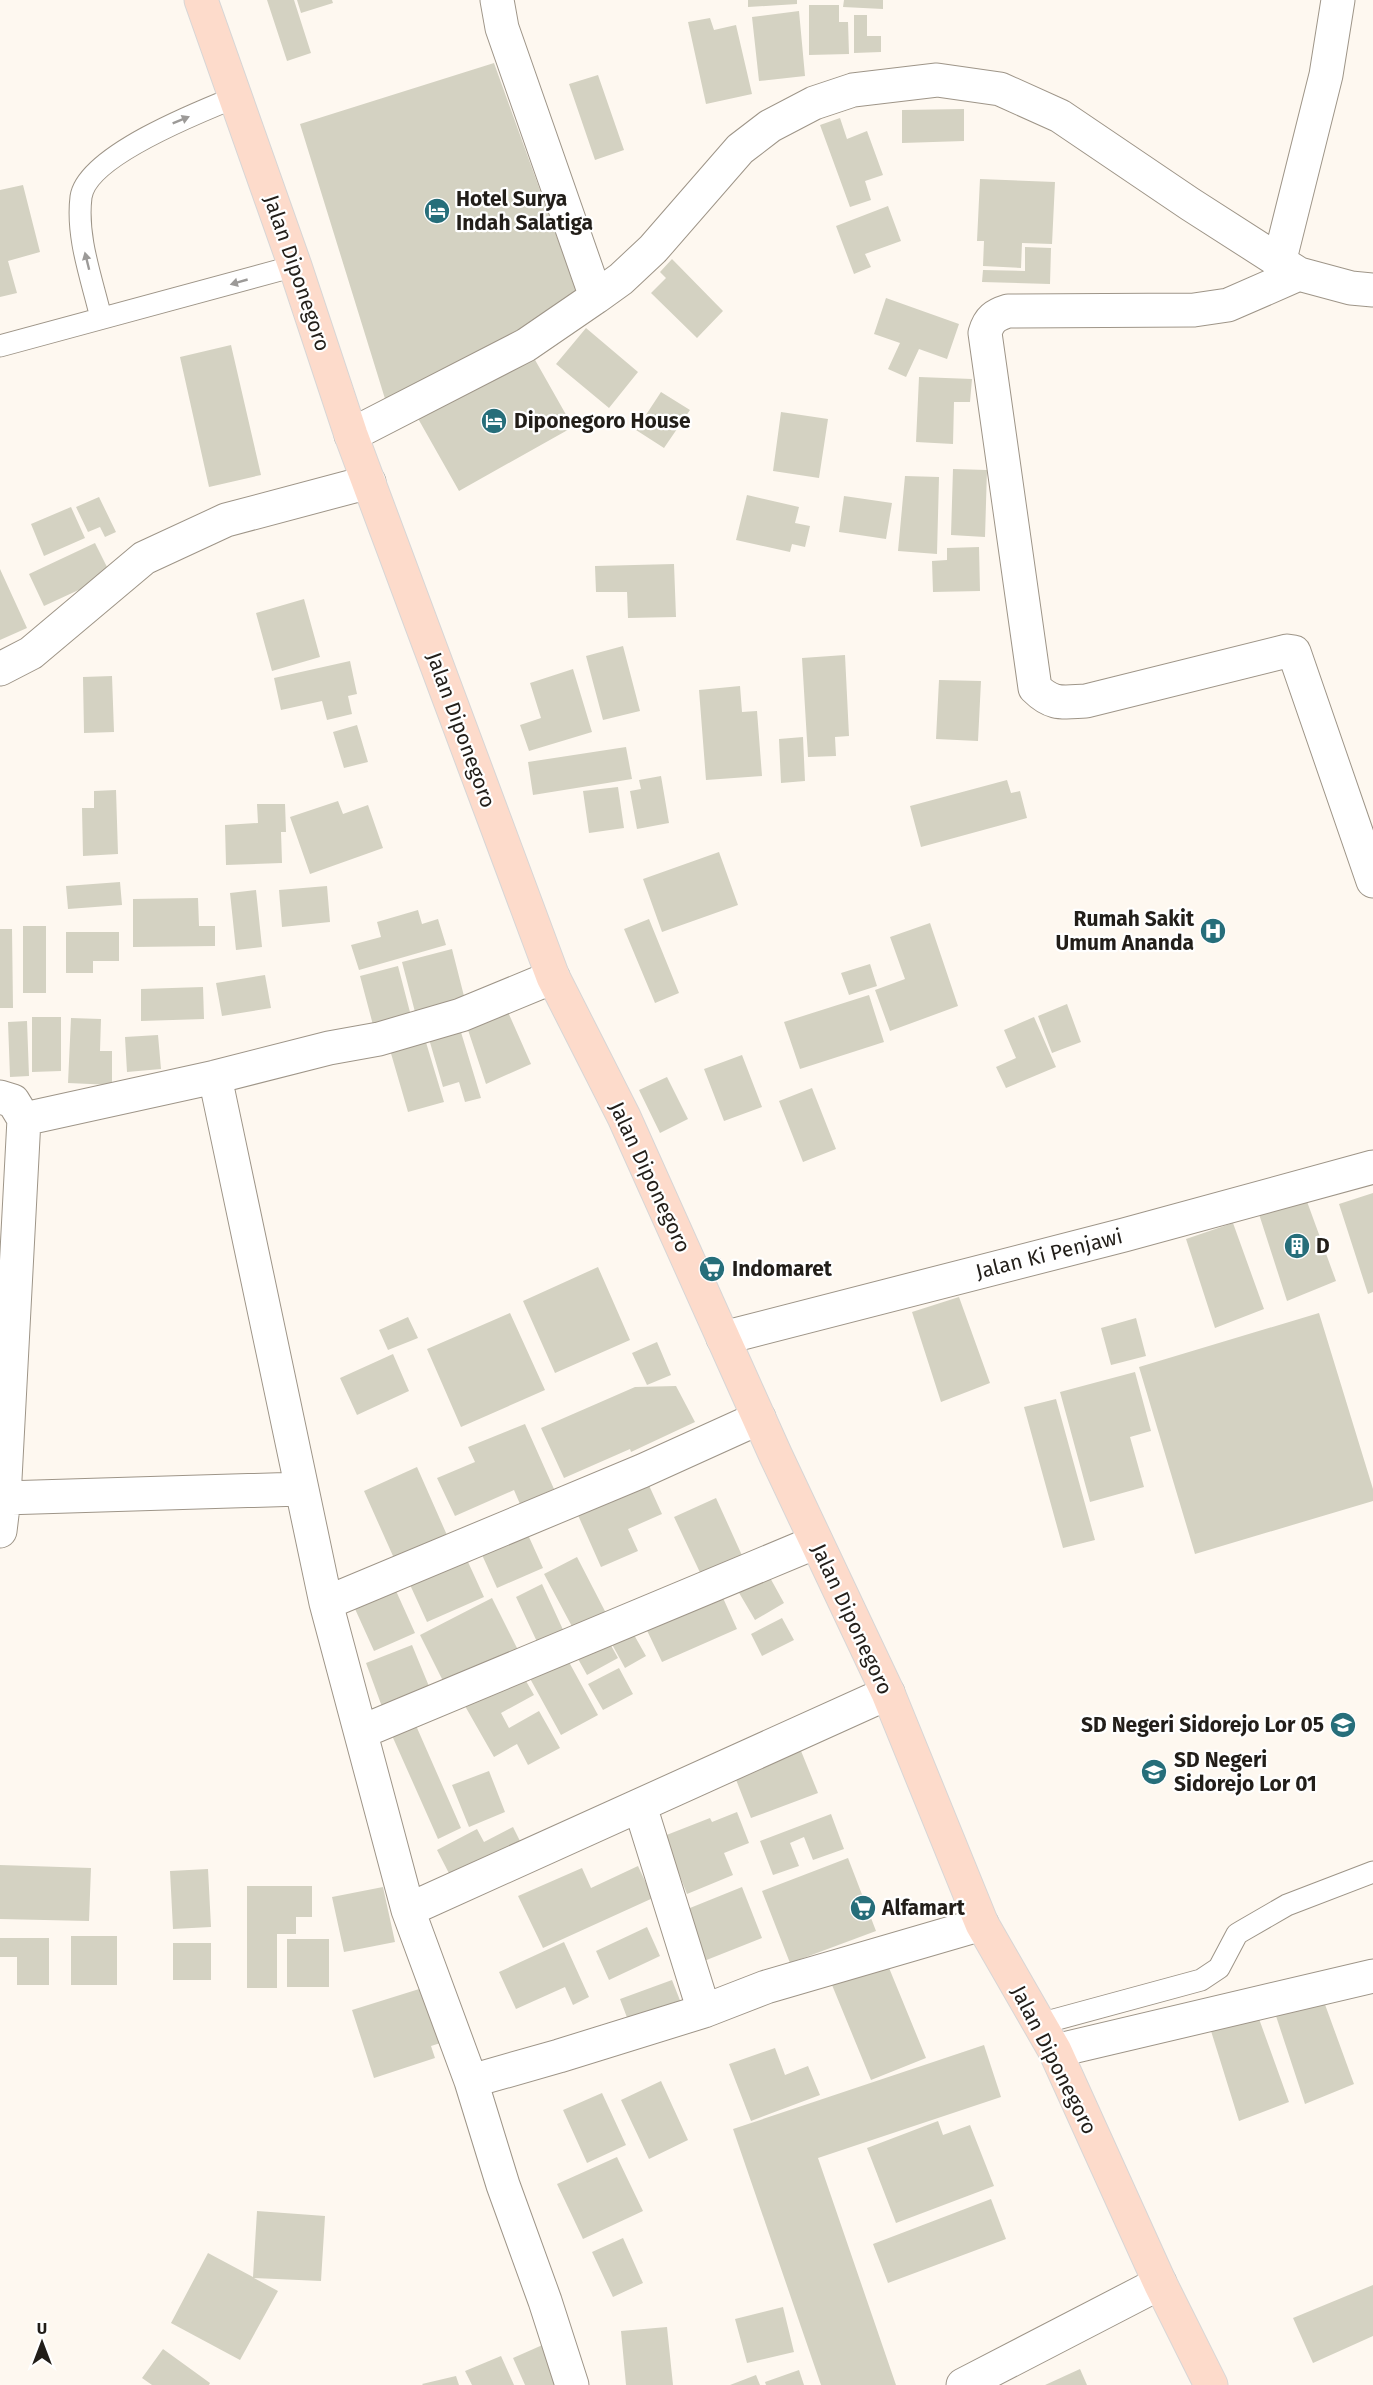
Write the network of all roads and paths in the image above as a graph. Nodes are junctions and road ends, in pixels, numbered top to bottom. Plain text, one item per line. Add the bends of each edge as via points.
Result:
1 (201, 0) edge
2 (497, 0) edge
3 (1338, 0) edge
4 (236, 97) junction
5 (295, 266) junction
6 (1289, 268) junction
7 (1373, 290) edge
8 (596, 297) junction
9 (101, 318) junction
10 (0, 346) edge
11 (351, 435) junction
12 (369, 482) junction
13 (0, 669) edge
14 (1373, 881) edge
15 (553, 977) junction
16 (214, 1077) junction
17 (0, 1097) edge
18 (24, 1119) junction
19 (1373, 1167) edge
20 (723, 1338) junction
21 (759, 1418) junction
22 (301, 1489) junction
23 (4, 1498) junction
24 (0, 1532) edge
25 (816, 1542) junction
26 (326, 1603) junction
27 (888, 1693) junction
28 (361, 1732) junction
29 (640, 1806) junction
30 (1373, 1872) edge
31 (408, 1910) junction
32 (982, 1924) junction
33 (1373, 1976) edge
34 (704, 2011) junction
35 (1047, 2037) junction
36 (471, 2081) junction
37 (1160, 2283) junction
38 (572, 2385) edge
39 (963, 2385) edge
40 (1211, 2385) edge

1 - 4 main road, Jalan Diponegoro
2 - 8 street via 502,28
3 - 6 street
4 - 5 main road, Jalan Diponegoro
9 -> 4 lane via 80,234 82,194 95,174 125,150 171,123
5 -> 9 lane
5 - 11 main road, Jalan Diponegoro
6 - 7 street via 1351,288
6 - 8 street via 1060,116 1000,89 937,80 853,90 814,103 770,126 740,149 653,249
6 - 14 street via 1228,304 1194,310 1008,311 988,322 985,333 1035,688 1046,699 1086,701 1294,652
8 - 11 street via 526,345
9 - 10 lane
11 - 12 main road, Jalan Diponegoro
12 - 13 street via 226,520 144,558 31,654
12 - 15 main road, Jalan Diponegoro
15 - 16 street via 461,1015
15 - 20 main road, Jalan Diponegoro via 624,1117
16 - 18 street
16 - 22 street
17 - 18 street via 14,1101
18 - 23 street
19 - 20 street, Jalan Ki Penjawi
20 - 21 main road, Jalan Diponegoro
21 - 25 main road, Jalan Diponegoro
21 - 26 street
22 - 23 street
22 - 26 street
23 - 24 street
25 - 27 main road, Jalan Diponegoro
25 - 28 street
26 - 28 street
27 - 29 street
27 - 32 main road, Jalan Diponegoro
28 - 31 street
29 - 31 street
29 - 34 street
30 - 35 lane via 1287,1905 1242,1930 1219,1968 1201,1980 1116,2002
31 - 36 street
32 - 34 street via 766,1987
32 - 35 main road, Jalan Diponegoro
33 - 35 street
34 - 36 street
35 - 37 main road, Jalan Diponegoro
36 - 38 street
37 - 39 street
37 - 40 main road, Jalan Diponegoro

